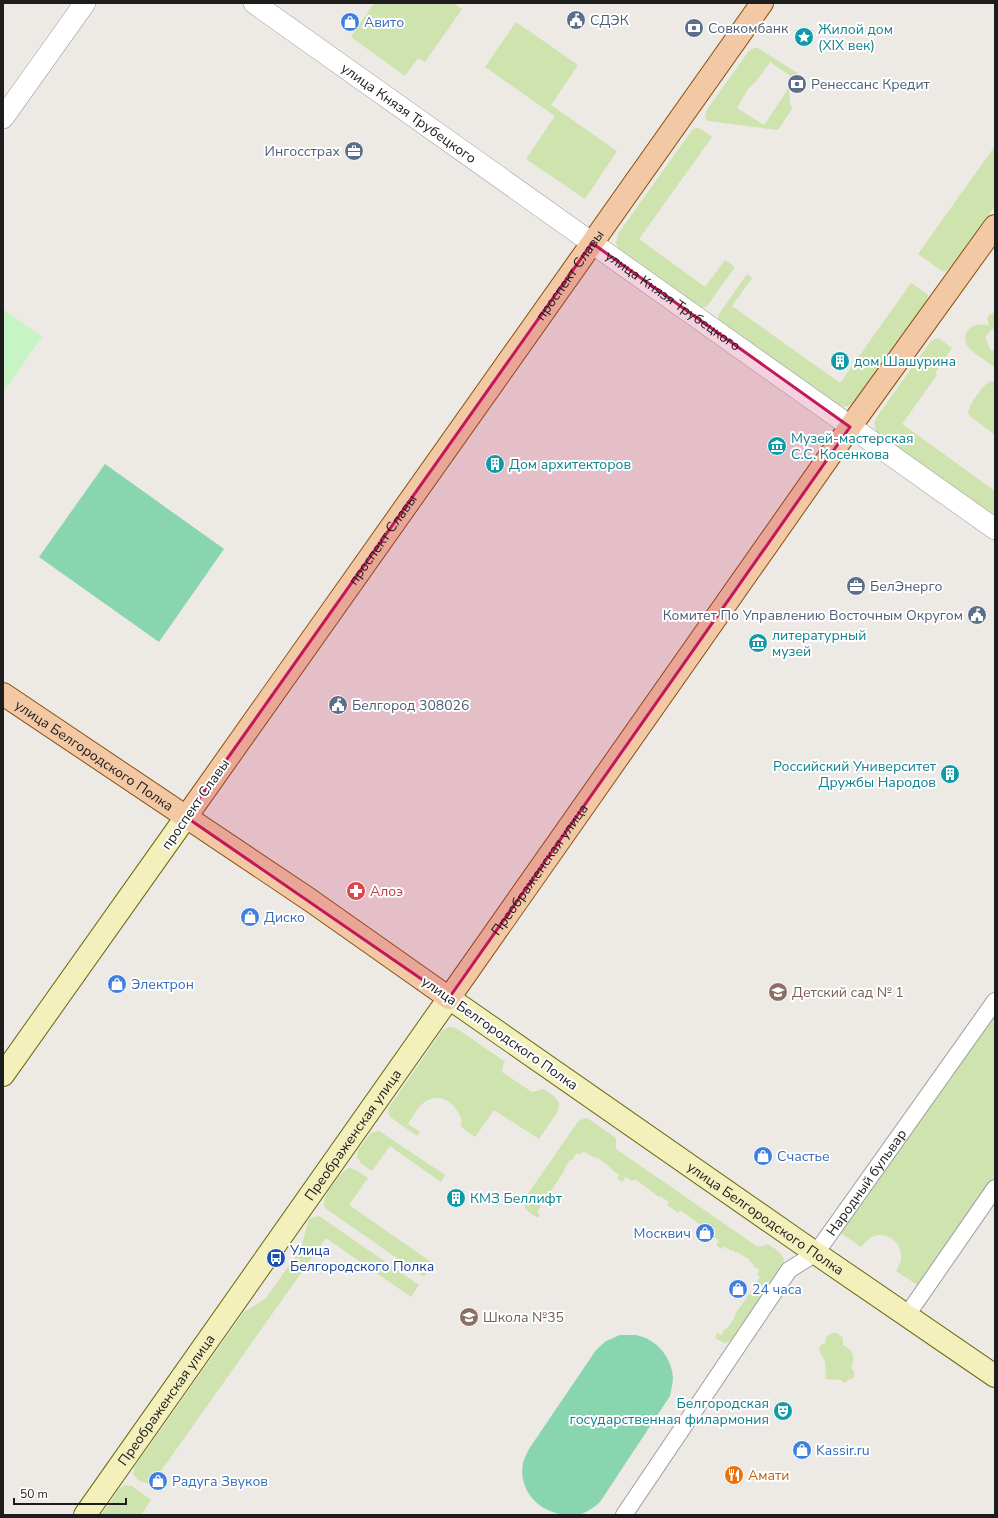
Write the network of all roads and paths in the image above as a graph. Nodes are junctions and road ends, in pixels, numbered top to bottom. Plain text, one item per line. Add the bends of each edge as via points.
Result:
1 (85, 3) edge
2 (254, 3) edge
3 (762, 3) edge
4 (3, 118) edge
5 (995, 226) edge
6 (592, 243) junction
7 (850, 427) junction
8 (995, 529) edge
9 (3, 694) edge
10 (186, 817) junction
11 (449, 998) junction
12 (995, 1001) edge
13 (3, 1075) edge
14 (995, 1188) edge
15 (816, 1253) junction
16 (907, 1316) junction
17 (995, 1376) edge
18 (85, 1515) edge
19 (624, 1515) edge

1 - 4 street
2 - 6 street, улица Князя Трубецкого
3 - 6 main road, проспект Славы
5 - 7 main road, Преображенская улица
6 - 7 street, улица Князя Трубецкого
6 - 10 main road, проспект Славы
7 - 8 street, улица Князя Трубецкого
7 - 11 main road, Преображенская улица
9 - 10 main road, улица Белгородского Полка
10 - 11 main road, улица Белгородского Полка
10 - 13 main road, проспект Славы
11 - 15 main road, улица Белгородского Полка
11 - 18 main road, Преображенская улица
12 - 15 street, Народный бульвар
14 - 16 street
15 - 16 main road, улица Белгородского Полка
15 - 19 street, Народный бульвар via 789,1270
16 - 17 main road, улица Белгородского Полка

